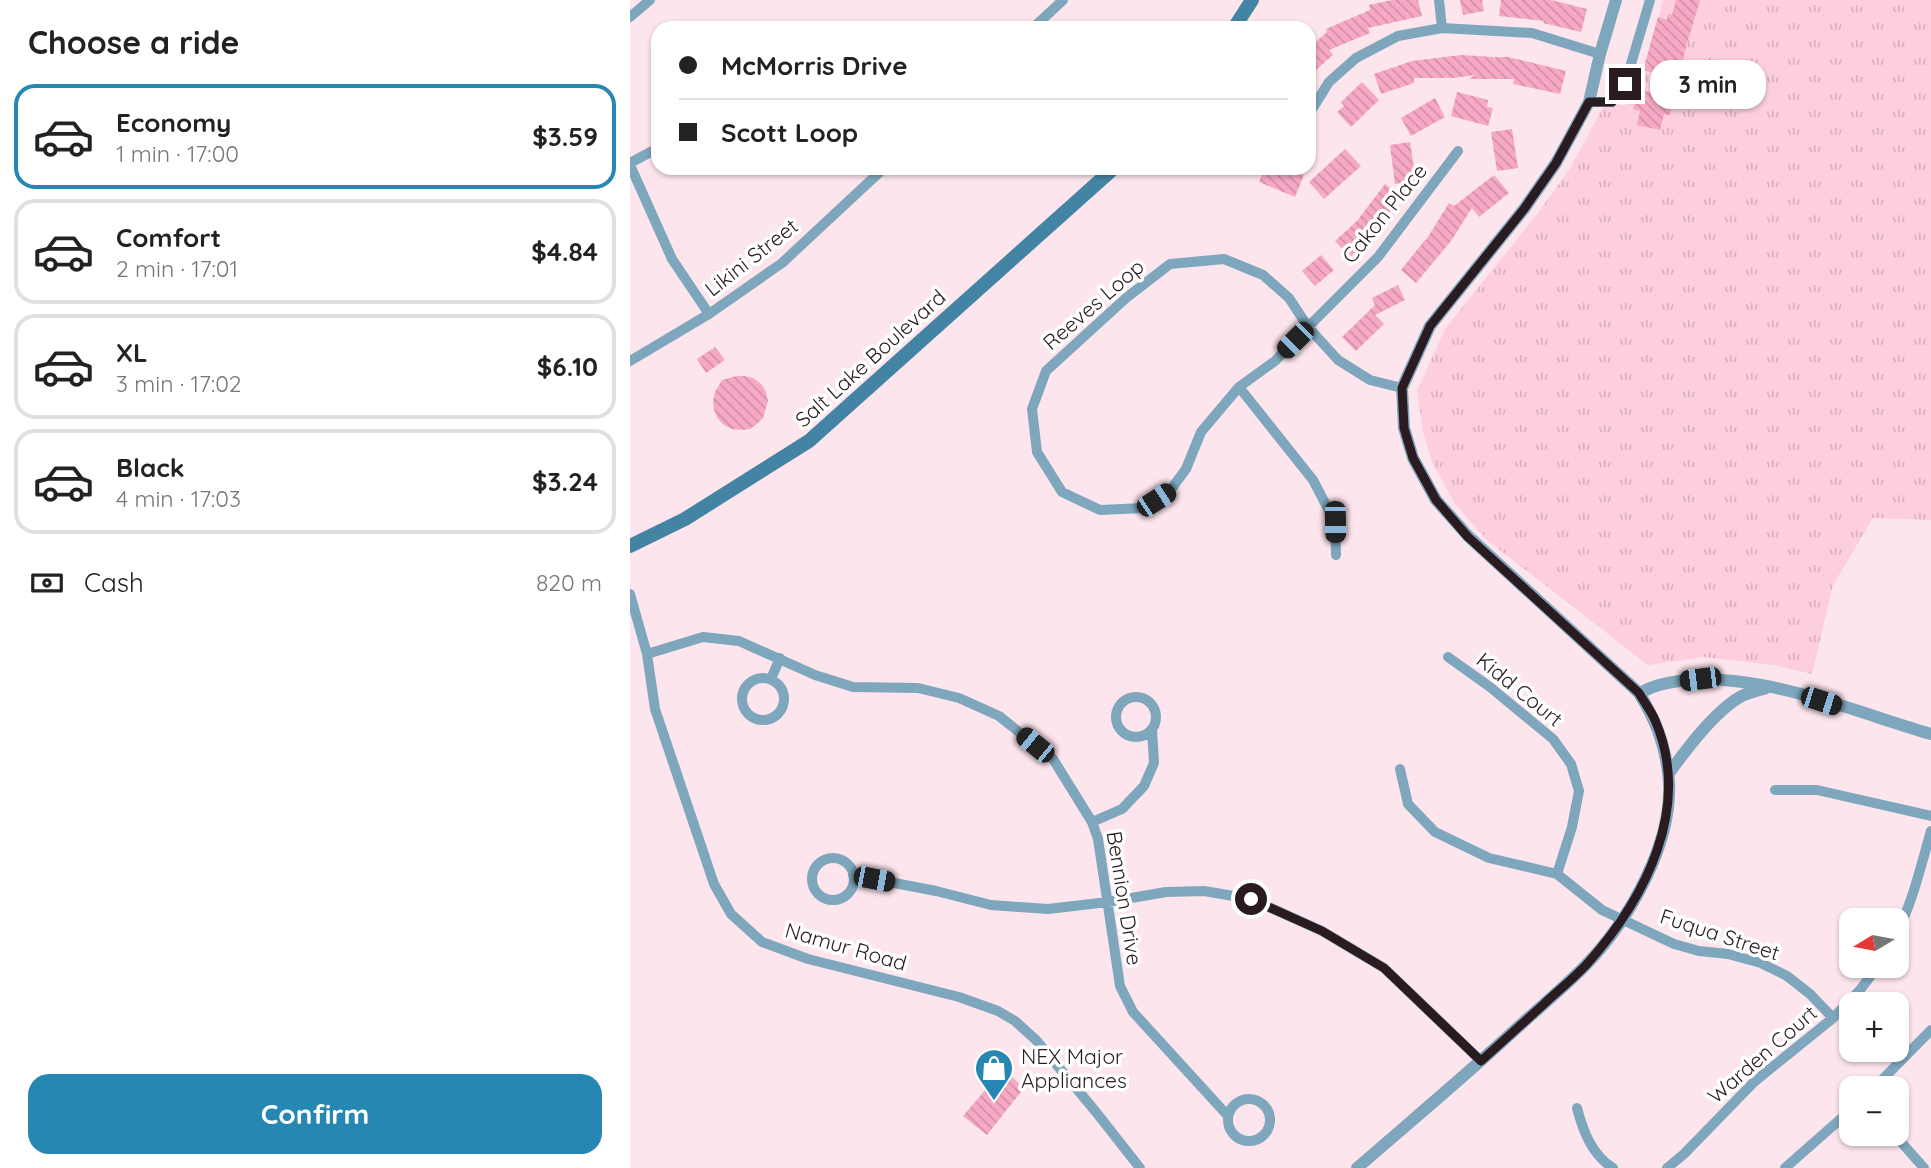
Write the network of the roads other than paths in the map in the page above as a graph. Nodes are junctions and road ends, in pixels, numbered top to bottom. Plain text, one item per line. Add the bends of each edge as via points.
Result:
1 (650, 0) edge
2 (1063, 0) edge
3 (1252, 0) edge
4 (1439, 0) edge
5 (1616, 0) edge
6 (1650, 0) edge
7 (630, 18) edge
8 (1040, 21) edge
9 (1238, 21) edge
10 (1442, 28) junction
11 (1600, 54) junction
12 (1589, 102) junction
13 (1316, 103) edge
14 (1458, 151) dead end
15 (651, 152) edge
16 (630, 164) edge
17 (876, 175) edge
18 (1106, 175) edge
19 (709, 314) junction
20 (1308, 327) junction
21 (630, 361) edge
22 (1239, 387) junction
23 (1402, 388) junction
24 (630, 546) edge
25 (1336, 555) dead end
26 (630, 594) edge
27 (647, 654) junction
28 (1448, 657) dead end
29 (780, 659) junction
30 (771, 679) junction
31 (1769, 687) junction
32 (1639, 693) junction
33 (1152, 729) junction
34 (1931, 734) edge
35 (1400, 769) dead end
36 (1668, 774) junction
37 (1775, 790) dead end
38 (1931, 816) edge
39 (1092, 822) junction
40 (1931, 831) edge
41 (1557, 874) junction
42 (853, 875) junction
43 (1108, 902) junction
44 (1907, 908) edge
45 (1623, 920) junction
46 (1869, 978) edge
47 (1833, 1018) junction
48 (1931, 1030) edge
49 (1481, 1061) junction
50 (1886, 1076) edge
51 (1577, 1108) dead end
52 (1228, 1116) junction
53 (1839, 1120) edge
54 (1905, 1146) edge
55 (1140, 1168) edge
56 (1357, 1168) edge
57 (1613, 1168) edge
58 (1667, 1168) edge
59 (1785, 1168) edge
60 (1924, 1168) edge

1 - 7 street
2 - 8 street
3 - 9 main road
4 - 10 street
5 - 11 street
6 - 12 street via 1625,84 1612,102
10 - 11 street via 1532,33
10 - 13 street via 1398,36 1356,58 1329,82
11 - 12 street
12 - 23 street via 1524,209 1430,326
14 - 20 street, Cakon Place via 1378,257
15 - 16 street
16 - 19 street via 672,259
17 - 19 street, Likini Street via 782,263
18 - 24 main road, Salt Lake Boulevard via 810,441 685,519
19 - 21 street, Likini Street
20 - 22 street, Reeves Loop via 1275,361
20 - 22 street, Reeves Loop via 1289,298 1262,275 1224,259 1170,264 1046,371 1032,409 1037,452 1062,492 1100,510 1144,508 1169,492 1186,469 1201,432
20 - 23 street, Reeves Loop via 1338,360 1370,380
22 - 25 street via 1313,480 1335,522
23 - 32 street via 1404,428 1413,458 1436,500 1468,537
26 - 27 street, Namur Road
27 - 29 street, Bennion Drive via 703,637 739,641
27 - 55 street, Namur Road via 655,709 714,884 731,914 762,942 808,959 959,997 1015,1021
28 - 41 street, Kidd Court via 1553,739 1571,764 1579,791
29 - 30 street
29 - 39 street, Bennion Drive via 853,687 918,688 959,698 999,716 1053,759
30 - 30 street via 757,679 746,687 742,701 753,718 773,718 782,708 783,694
31 - 32 street via 1700,679 1660,684
31 - 34 street
31 - 36 street via 1740,697 1716,717
32 - 36 street via 1655,720
33 - 33 street via 1156,717 1146,700 1133,698 1121,704 1116,716 1124,733 1142,736
33 - 39 street via 1154,763 1144,786 1122,808
35 - 41 street via 1408,804 1435,832 1489,858
36 - 45 street via 1665,825 1655,858
37 - 38 street via 1816,790
39 - 43 street, Bennion Drive
40 - 44 street
41 - 45 street, Fuqua Street via 1602,910
42 - 42 street via 846,863 833,858 816,868 812,881 823,898 836,900 848,894
42 - 43 street via 991,905 1048,909
43 - 49 street via 1204,891 1251,899 1322,931 1384,968
43 - 52 street, Bennion Drive via 1119,986 1133,1012
45 - 47 street, Fuqua Street via 1674,944 1760,963 1787,976
45 - 49 street via 1586,965
46 - 47 street, Warden Court
47 - 58 street, Warden Court via 1754,1082
48 - 50 street
49 - 56 street
51 - 57 street via 1589,1142
52 - 52 street via 1234,1135 1245,1141 1264,1135 1270,1123 1268,1109 1256,1100 1242,1100
53 - 59 street
54 - 60 street

